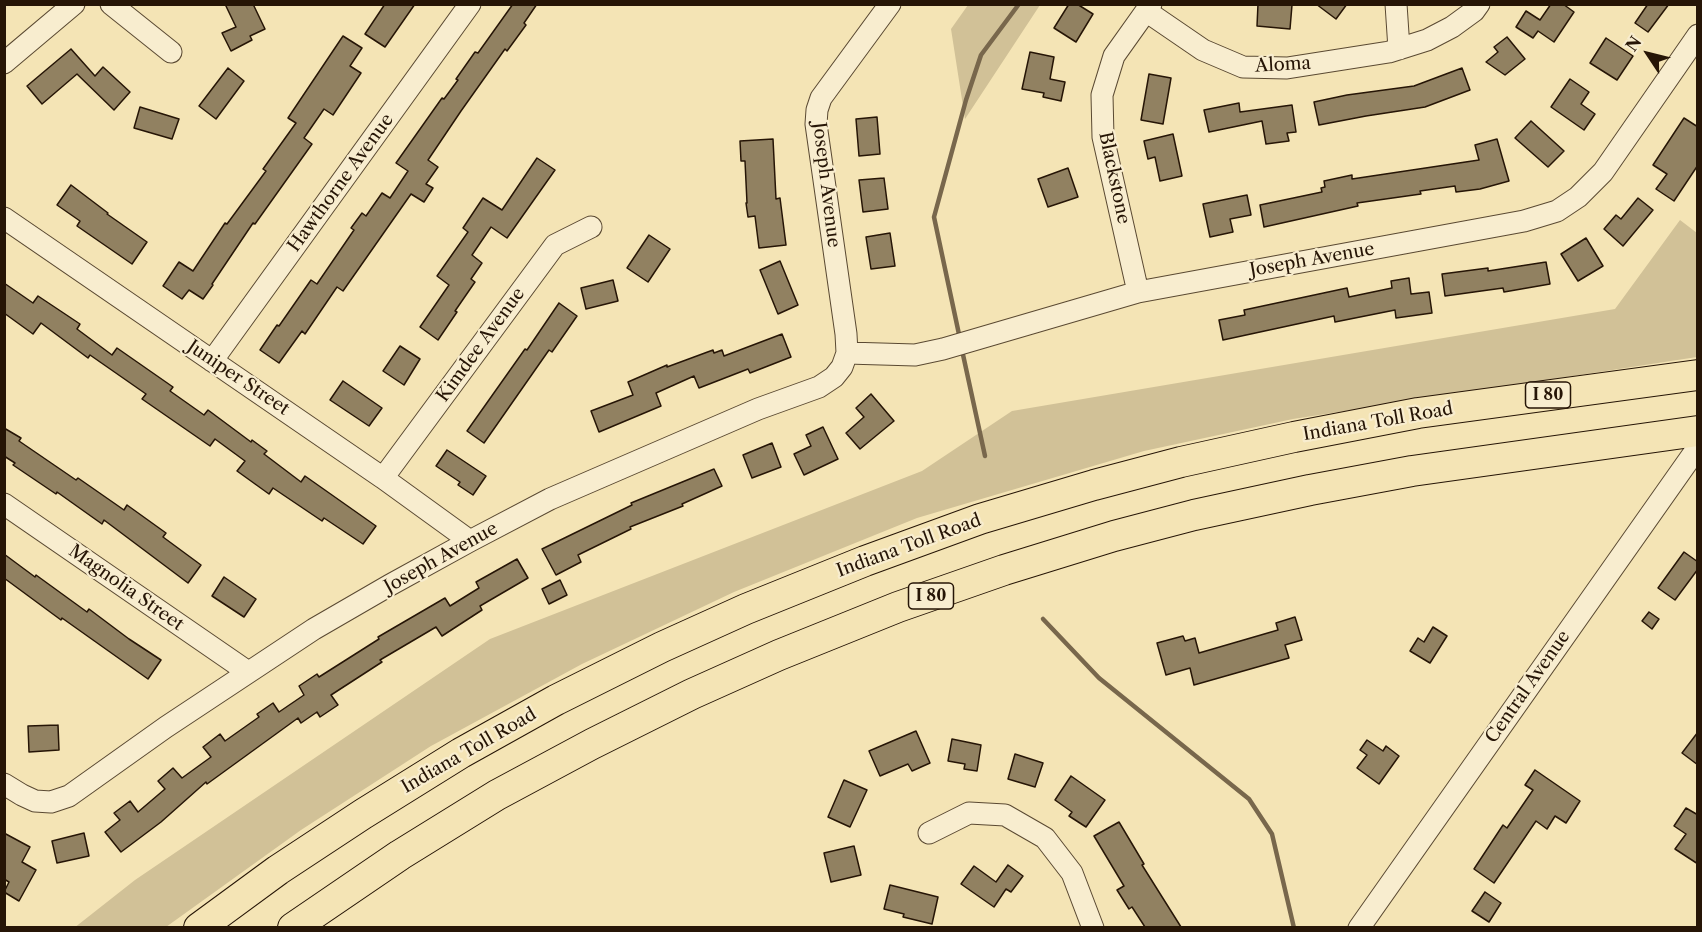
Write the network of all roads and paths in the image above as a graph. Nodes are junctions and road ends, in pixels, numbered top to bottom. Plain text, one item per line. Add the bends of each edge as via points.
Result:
1 (74, 4) edge
2 (111, 4) edge
3 (470, 4) edge
4 (891, 4) edge
5 (1396, 4) edge
6 (1479, 4) edge
7 (1148, 8) edge
8 (1698, 35) edge
9 (1399, 49) junction
10 (171, 52) dead end
11 (4, 63) edge
12 (4, 218) edge
13 (591, 227) dead end
14 (1138, 292) junction
15 (846, 353) junction
16 (212, 361) junction
17 (1687, 376) edge
18 (1698, 431) edge
19 (1698, 447) edge
20 (383, 478) junction
21 (4, 504) edge
22 (470, 541) junction
23 (248, 672) junction
24 (4, 784) edge
25 (929, 833) dead end
26 (1364, 925) edge
27 (199, 927) edge
28 (293, 927) edge
29 (1093, 927) edge

1 - 11 street
2 - 10 street
3 - 16 street, Hawthorne Avenue
4 - 15 street, Joseph Avenue via 821,98 817,110
5 - 9 street
6 - 9 street, Aloma via 1452,27
7 - 9 street, Aloma via 1203,50 1243,67 1287,68
7 - 14 street, Blackstone via 1114,56 1102,95 1103,137
8 - 14 street, Joseph Avenue via 1603,172 1557,211 1524,221
12 - 16 street, Juniper Street
13 - 20 street, Kimdee Avenue via 555,245
14 - 15 street, Joseph Avenue via 915,355
15 - 22 street, Joseph Avenue via 842,367 819,387 758,409 550,499
16 - 20 street, Juniper Street
17 - 27 highway, Indiana Toll Road / I 80 via 1418,413 1181,462 980,519 865,561 662,647 556,700 363,814
18 - 28 highway, I 80 via 1412,471 1194,515 1004,570 898,607 702,689 581,750 497,795
19 - 26 street, Central Avenue
20 - 22 street, Juniper Street
21 - 23 street, Magnolia Street
22 - 23 street, Joseph Avenue
23 - 24 street, Joseph Avenue via 69,796 51,802 35,801
25 - 29 street via 969,813 1005,815 1045,838 1072,873

